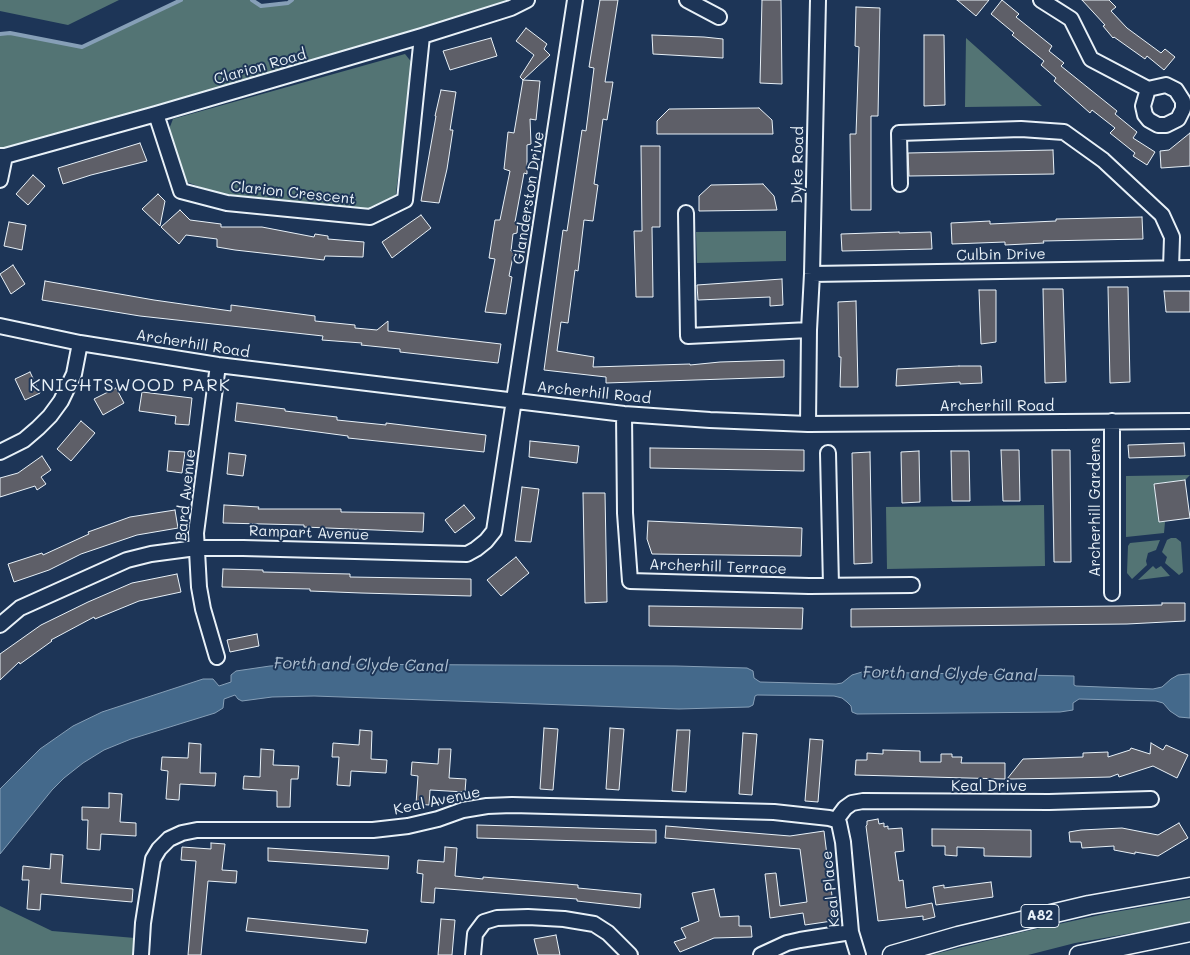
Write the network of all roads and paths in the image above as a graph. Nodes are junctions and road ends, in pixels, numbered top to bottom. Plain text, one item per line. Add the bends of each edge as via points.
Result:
1 (526, 0) edge
2 (575, 0) edge
3 (687, 0) edge
4 (818, 0) edge
5 (1041, 0) edge
6 (719, 17) dead end
7 (422, 36) junction
8 (1148, 89) dead end
9 (156, 114) junction
10 (3, 156) edge
11 (0, 180) edge
12 (900, 184) dead end
13 (686, 213) dead end
14 (1171, 268) junction
15 (1190, 268) edge
16 (812, 274) junction
17 (0, 326) edge
18 (809, 330) junction
19 (80, 342) junction
20 (218, 365) junction
21 (514, 401) junction
22 (624, 414) junction
23 (1112, 421) junction
24 (1190, 421) edge
25 (808, 424) junction
26 (0, 452) edge
27 (828, 452) dead end
28 (196, 548) junction
29 (912, 585) dead end
30 (831, 586) junction
31 (1112, 593) dead end
32 (20, 608) junction
33 (0, 610) edge
34 (0, 625) edge
35 (217, 657) dead end
36 (1151, 799) dead end
37 (836, 820) junction
38 (1190, 887) edge
39 (851, 932) junction
40 (1190, 932) edge
41 (1114, 951) edge
42 (141, 955) edge
43 (473, 955) edge
44 (630, 955) edge
45 (761, 955) edge
46 (858, 955) edge
47 (892, 955) edge
48 (1079, 955) edge

1 - 7 street, Clarion Road via 512,8
2 - 21 street, Glanderston Drive
3 - 6 street
4 - 16 street, Dyke Road
5 - 8 street via 1072,19 1091,59
7 - 9 street, Clarion Road
7 - 9 street, Clarion Crescent via 405,200 370,217 226,203 182,191
9 - 10 street, Clarion Road
10 - 11 street
12 - 14 street via 899,133 1021,129 1064,132 1103,160 1162,215 1172,238
13 - 18 street via 688,336
14 - 15 street, Culbin Drive
14 - 16 street, Culbin Drive
16 - 18 street, Dyke Road
17 - 19 street, Archerhill Road
18 - 25 street, Dyke Road
19 - 20 street, Archerhill Road
19 - 26 street via 74,374 56,409 24,440
20 - 21 street, Archerhill Road
20 - 28 street, Bard Avenue
21 - 22 street, Archerhill Road
21 - 28 street, Rampart Avenue via 494,531 467,554
22 - 25 street, Archerhill Road
22 - 30 street, Archerhill Terrace via 625,514 630,580
23 - 24 street, Archerhill Road
23 - 25 street, Archerhill Road
23 - 31 street, Archerhill Gardens
27 - 30 street
28 - 32 street, Rampart Avenue via 127,560
28 - 35 street, Bard Avenue via 203,610
29 - 30 street, Archerhill Terrace
32 - 33 street
32 - 34 street, Rampart Avenue
36 - 37 street, Keal Drive via 863,802 852,803
37 - 39 street, Keal Place via 843,842
37 - 42 street, Keal Avenue via 774,812 512,805 479,808 408,826 373,830 182,832 169,839 153,859
38 - 47 main road, A82 via 1012,922
39 - 45 street via 787,943
39 - 46 street, Keal Place
40 - 41 main road
41 - 48 main road
43 - 44 street via 476,934 484,922 497,918 528,917 594,924

